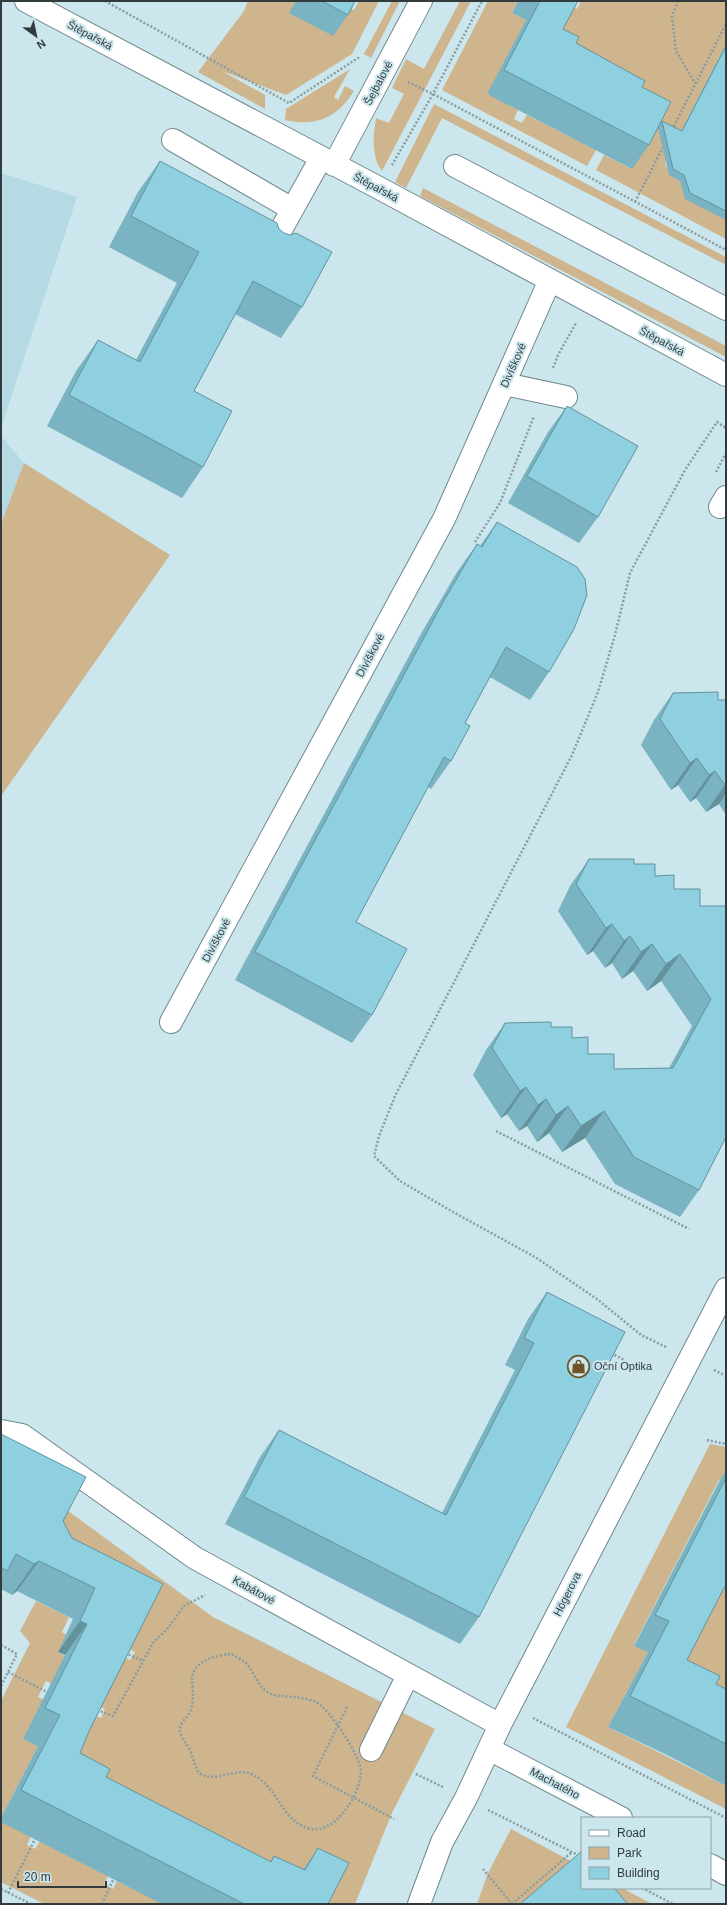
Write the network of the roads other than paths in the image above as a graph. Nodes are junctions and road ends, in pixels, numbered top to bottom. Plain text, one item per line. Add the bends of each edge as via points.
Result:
1 (26, 1) edge
2 (421, 1) edge
3 (173, 140) dead end
4 (328, 161) junction
5 (455, 166) dead end
6 (292, 209) junction
7 (268, 253) edge
8 (550, 280) junction
9 (726, 309) edge
10 (726, 375) edge
11 (505, 384) junction
12 (566, 397) dead end
13 (172, 1022) dead end
14 (726, 1289) edge
15 (721, 1311) edge
16 (11, 1433) edge
17 (408, 1675) junction
18 (504, 1716) junction
19 (489, 1749) junction
20 (371, 1750) dead end
21 (619, 1817) edge
22 (711, 1866) edge
23 (726, 1874) edge
24 (419, 1904) edge

1 - 4 street, Štěpařská
2 - 4 street, Šejbalové
3 - 6 street
4 - 6 street, Šejbalové
4 - 8 street, Štěpařská
5 - 9 street
6 - 7 street, Šejbalové
8 - 10 street, Štěpařská
8 - 11 street, Divíškové
11 - 12 street
11 - 13 street, Divíškové via 444,519
14 - 15 street, Högerova
15 - 18 street, Högerova
16 - 17 street, Kabátové via 195,1558
17 - 18 street, Kabátové via 453,1698
17 - 20 street
18 - 19 street, Högerova
19 - 21 street, Machatého
19 - 24 street, Högerova via 442,1842
22 - 23 street

